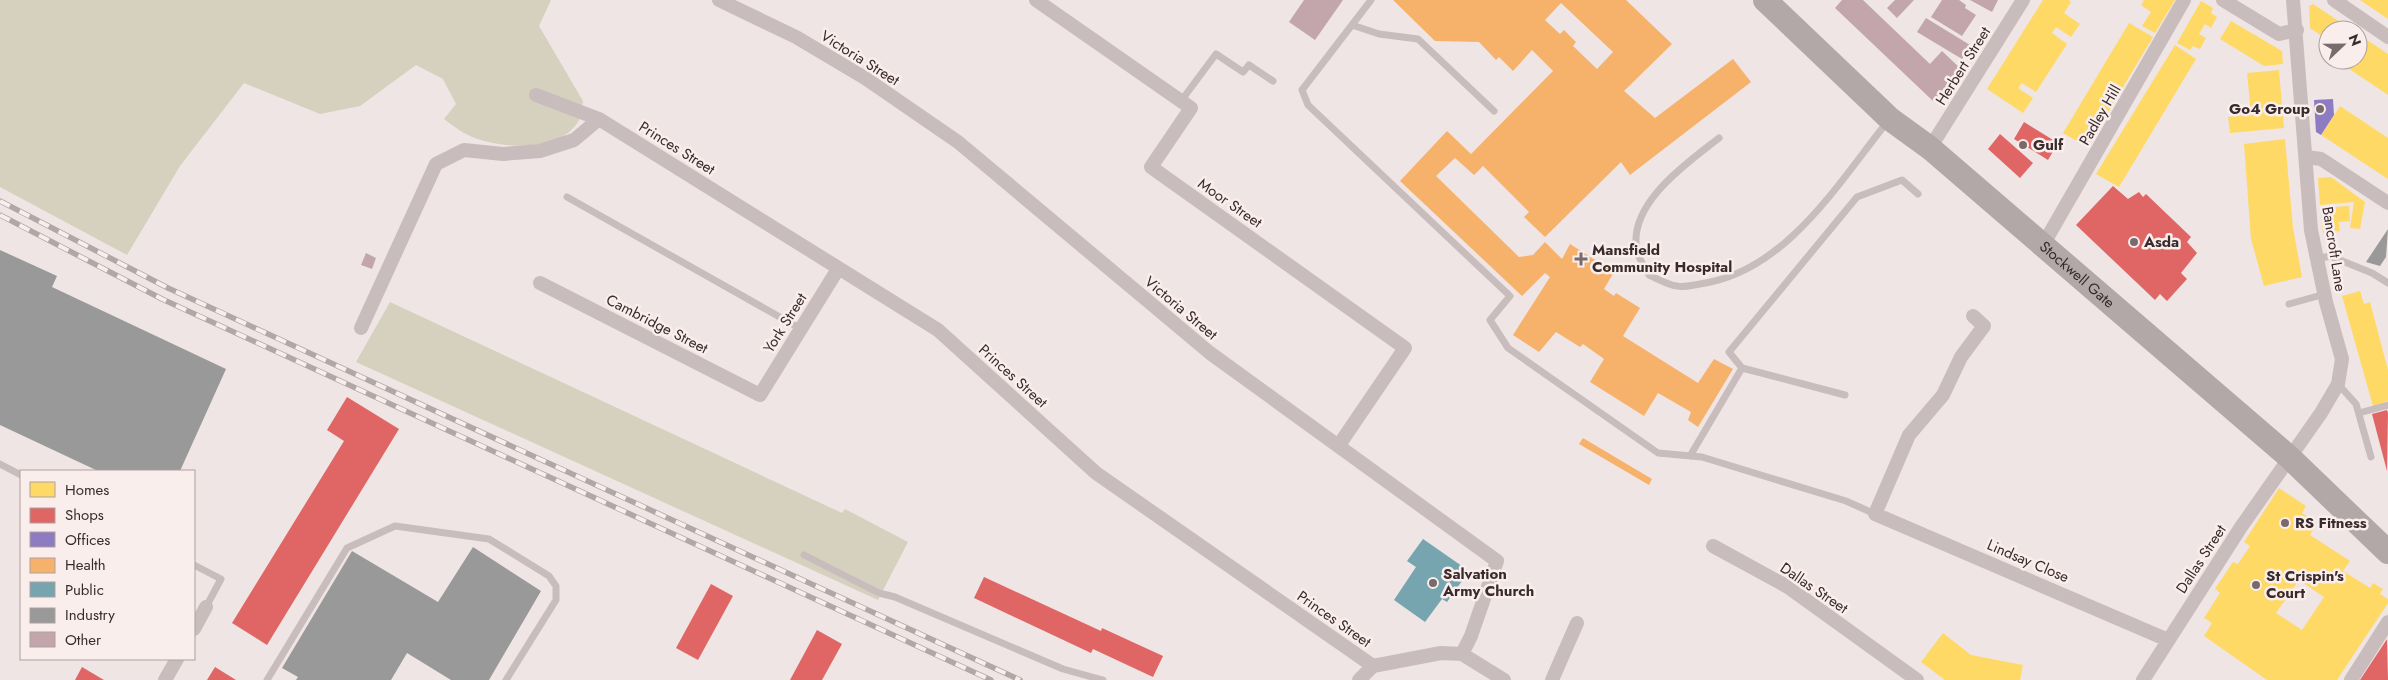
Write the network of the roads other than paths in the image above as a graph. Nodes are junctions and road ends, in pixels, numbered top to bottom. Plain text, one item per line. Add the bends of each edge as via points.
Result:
1 (719, 0) edge
2 (1036, 0) edge
3 (1371, 0) edge
4 (1765, 0) edge
5 (2023, 0) edge
6 (2184, 0) edge
7 (2222, 0) edge
8 (2293, 0) edge
9 (2334, 0) edge
10 (1352, 25) junction
11 (2296, 30) junction
12 (2388, 37) edge
13 (1273, 81) dead end
14 (536, 95) dead end
15 (1181, 101) junction
16 (1494, 112) dead end
17 (1890, 118) junction
18 (599, 119) junction
19 (1719, 138) dead end
20 (1930, 148) junction
21 (2306, 157) junction
22 (1918, 194) dead end
23 (567, 197) dead end
24 (2388, 203) edge
25 (2043, 246) junction
26 (2317, 259) junction
27 (838, 269) junction
28 (540, 283) dead end
29 (2388, 283) edge
30 (2325, 294) junction
31 (2289, 304) dead end
32 (1973, 316) dead end
33 (361, 328) dead end
34 (801, 329) junction
35 (1742, 368) junction
36 (2338, 384) junction
37 (760, 395) joint
38 (1845, 395) dead end
39 (2388, 405) edge
40 (2359, 413) junction
41 (1339, 445) junction
42 (1690, 456) junction
43 (2289, 457) junction
44 (2371, 457) dead end
45 (0, 464) edge
46 (20, 475) edge
47 (1875, 514) junction
48 (1714, 546) dead end
49 (2388, 552) edge
50 (804, 555) dead end
51 (195, 566) edge
52 (206, 607) joint
53 (2388, 622) edge
54 (1577, 623) dead end
55 (195, 627) edge
56 (2168, 640) junction
57 (1462, 654) junction
58 (176, 660) edge
59 (1373, 666) junction
60 (165, 680) edge
61 (268, 680) edge
62 (506, 680) edge
63 (1103, 680) edge
64 (1359, 680) edge
65 (1504, 680) edge
66 (1552, 680) edge
67 (1917, 680) edge
68 (2143, 680) edge
69 (2351, 680) edge

1 - 41 street, Victoria Street via 805,42 865,78 958,142 1210,353
2 - 15 street
3 - 10 lane
4 - 17 highway, Stockwell Gate
5 - 20 street, Herbert Street
6 - 25 street, Padley Hill
7 - 11 street via 2279,34
8 - 11 street, Bancroft Lane
9 - 12 street
10 - 16 lane via 1379,34 1418,39
10 - 42 lane via 1302,90 1308,104 1510,296 1490,320 1508,348 1658,454
11 - 21 street, Bancroft Lane
13 - 15 lane via 1249,65 1243,72 1216,54
14 - 18 street, Princes Street
15 - 41 street, Moor Street via 1191,108 1152,167 1405,348
17 - 19 lane via 1782,247 1748,269 1718,281 1678,287 1649,275 1637,251 1636,228 1648,204 1680,169
17 - 20 highway, Stockwell Gate
18 - 27 street, Princes Street
18 - 33 street via 574,140 540,151 503,154 464,150 436,164
20 - 25 highway, Stockwell Gate
21 - 24 street via 2321,159
21 - 26 street, Bancroft Lane
22 - 35 lane via 1902,180 1857,197 1730,352
23 - 34 lane
25 - 43 highway, Stockwell Gate
26 - 29 lane via 2330,256
26 - 30 street, Bancroft Lane
27 - 34 street, York Street
27 - 59 street, Princes Street via 938,330 1096,473
28 - 37 street, Cambridge Street
30 - 31 lane
30 - 36 street, Bancroft Lane via 2342,360
32 - 47 street via 1984,326 1961,357 1943,395 1909,435
34 - 37 street, York Street
35 - 38 lane
35 - 42 lane
36 - 40 lane via 2356,404
36 - 43 street, Bancroft Lane
39 - 40 lane
40 - 44 lane
41 - 57 street, Victoria Street via 1497,562
42 - 47 lane via 1846,501
43 - 49 highway, Stockwell Gate
43 - 56 street, Dallas Street
45 - 46 lane
47 - 56 street, Lindsay Close
48 - 67 street, Dallas Street via 1788,587
50 - 63 lane via 880,593 1063,670
51 - 52 lane via 221,579
52 - 55 street
53 - 69 street
54 - 66 street
56 - 68 street, Dallas Street
57 - 59 street, Princes Street via 1440,653
57 - 65 street
58 - 60 street
59 - 64 street
61 - 62 lane via 347,548 395,526 489,539 550,576 556,586 556,600

